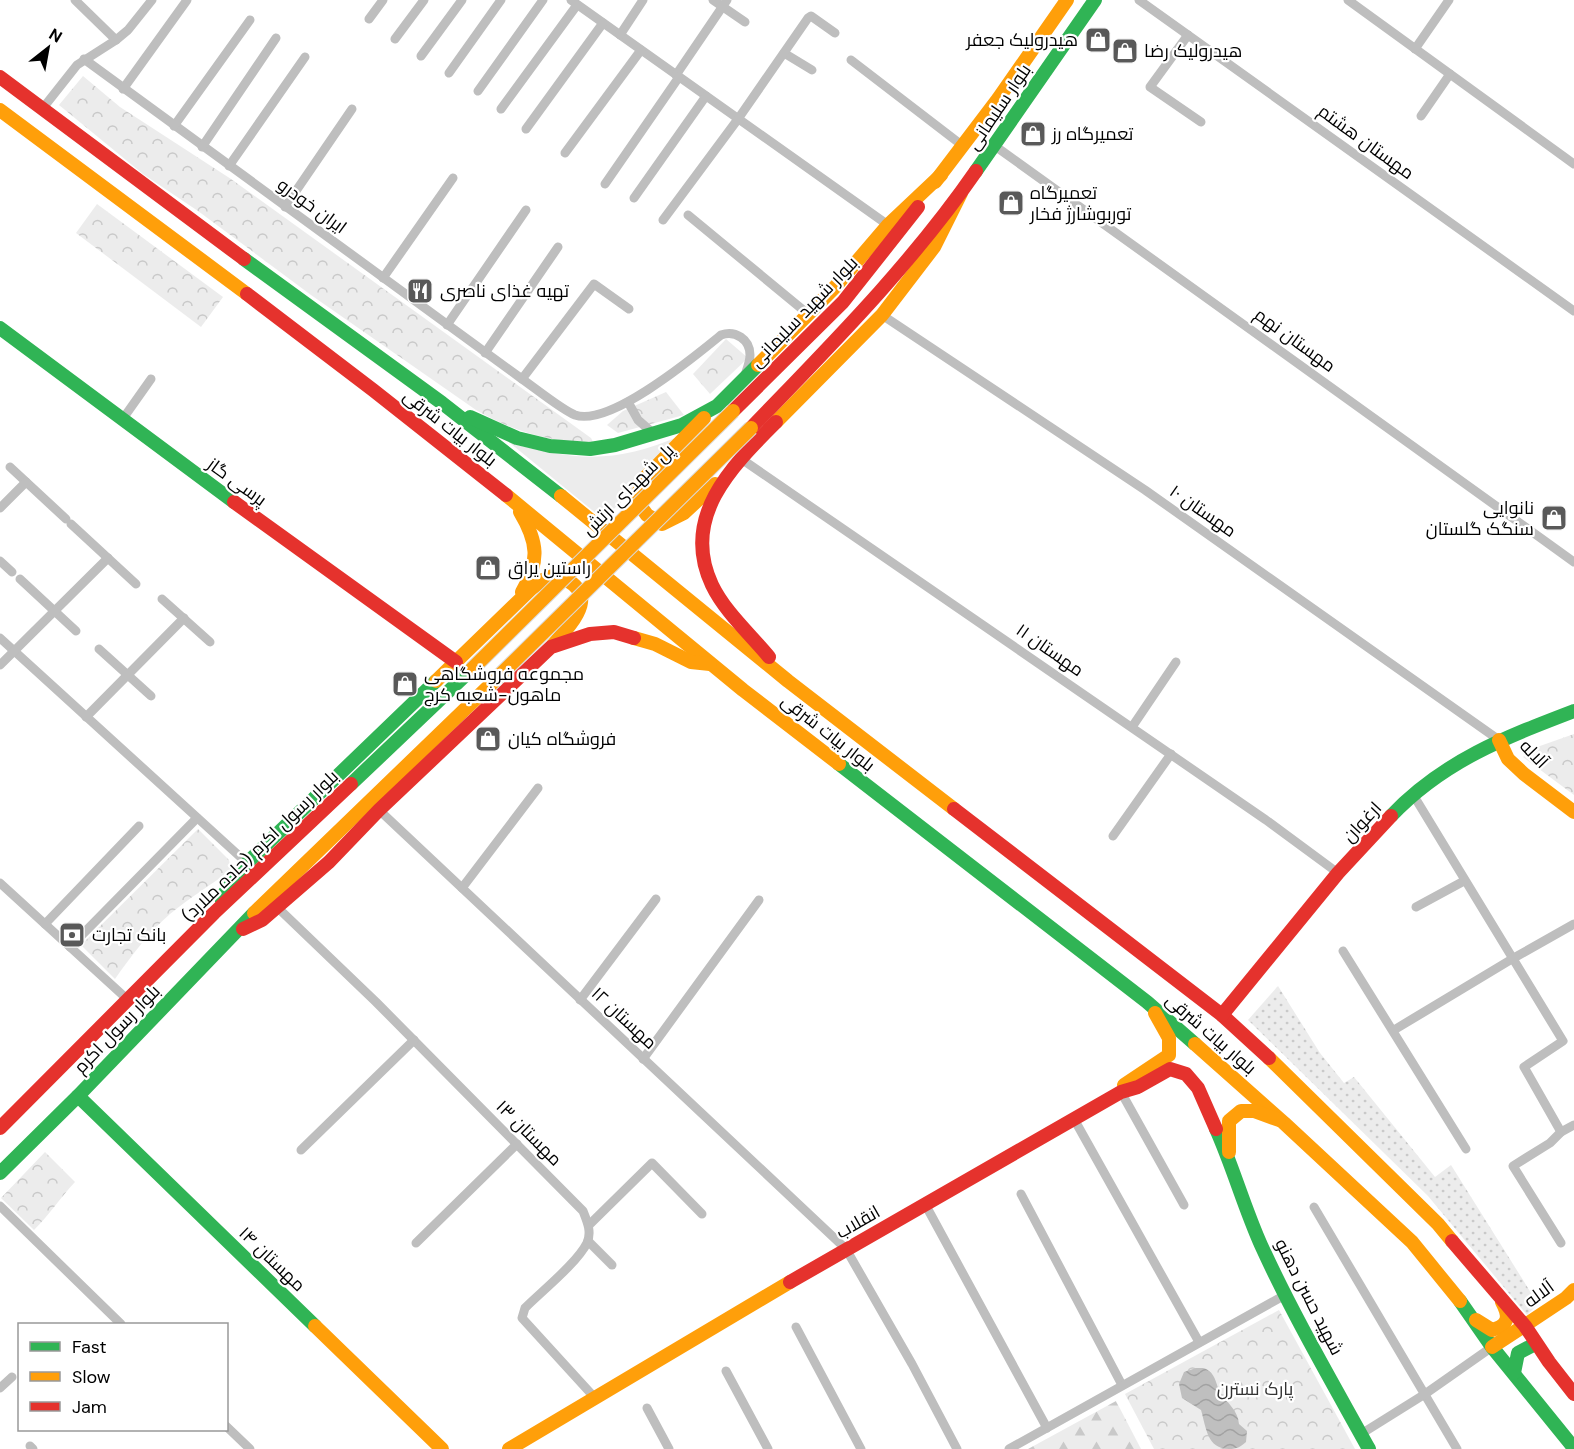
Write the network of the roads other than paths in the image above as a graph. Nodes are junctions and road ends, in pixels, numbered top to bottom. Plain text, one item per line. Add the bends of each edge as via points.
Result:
1 (75, 0) edge
2 (91, 0) edge
3 (152, 0) edge
4 (187, 0) edge
5 (383, 0) edge
6 (424, 0) edge
7 (462, 0) edge
8 (501, 0) edge
9 (543, 0) edge
10 (643, 0) edge
11 (713, 0) edge
12 (1067, 0) edge
13 (1095, 0) edge
14 (1139, 0) edge
15 (1348, 0) edge
16 (1449, 0) edge
17 (574, 2) edge
18 (725, 3) edge
19 (84, 8) junction
20 (369, 19) dead end
21 (249, 20) dead end
22 (745, 22) dead end
23 (603, 23) junction
24 (835, 33) dead end
25 (620, 35) junction
26 (1188, 35) junction
27 (276, 38) dead end
28 (395, 39) dead end
29 (116, 40) junction
30 (1415, 49) junction
31 (641, 50) junction
32 (784, 53) junction
33 (422, 56) dead end
34 (305, 57) dead end
35 (84, 59) junction
36 (851, 60) dead end
37 (812, 70) dead end
38 (449, 73) dead end
39 (1450, 74) junction
40 (678, 76) junction
41 (0, 77) edge
42 (123, 89) junction
43 (478, 91) dead end
44 (706, 96) junction
45 (44, 108) junction
46 (352, 109) dead end
47 (501, 109) dead end
48 (0, 111) edge
49 (1421, 116) dead end
50 (738, 119) junction
51 (1201, 122) dead end
52 (174, 126) junction
53 (526, 129) dead end
54 (963, 146) junction
55 (995, 146) junction
56 (202, 147) junction
57 (566, 153) dead end
58 (1574, 164) edge
59 (229, 166) junction
60 (940, 175) junction
61 (453, 178) dead end
62 (135, 179) junction
63 (605, 184) dead end
64 (962, 193) junction
65 (159, 197) junction
66 (634, 198) dead end
67 (122, 200) junction
68 (285, 207) junction
69 (526, 210) dead end
70 (688, 215) dead end
71 (146, 218) junction
72 (663, 220) dead end
73 (888, 225) junction
74 (558, 248) dead end
75 (383, 278) junction
76 (628, 309) dead end
77 (1574, 311) edge
78 (808, 314) junction
79 (882, 315) junction
80 (447, 325) junction
81 (0, 328) edge
82 (485, 353) junction
83 (150, 379) dead end
84 (522, 379) junction
85 (744, 379) junction
86 (628, 402) junction
87 (442, 403) junction
88 (717, 406) junction
89 (733, 411) joint
90 (122, 420) junction
91 (654, 434) junction
92 (740, 458) junction
93 (10, 467) dead end
94 (723, 477) junction
95 (26, 482) junction
96 (511, 499) junction
97 (0, 508) edge
98 (108, 558) junction
99 (0, 561) edge
100 (1574, 562) edge
101 (136, 584) dead end
102 (162, 599) dead end
103 (512, 608) junction
104 (55, 610) junction
105 (184, 618) junction
106 (76, 631) dead end
107 (0, 638) edge
108 (210, 642) dead end
109 (551, 647) junction
110 (99, 649) dead end
111 (14, 651) junction
112 (456, 662) junction
113 (1176, 662) dead end
114 (710, 664) junction
115 (0, 665) edge
116 (472, 669) joint
117 (127, 675) junction
118 (788, 681) junction
119 (151, 696) dead end
120 (1574, 711) edge
121 (86, 717) junction
122 (1132, 727) junction
123 (1500, 740) junction
124 (1171, 754) junction
125 (538, 788) dead end
126 (1417, 801) dead end
127 (379, 810) junction
128 (1574, 812) edge
129 (197, 818) junction
130 (139, 826) dead end
131 (1113, 837) dead end
132 (247, 864) junction
133 (1338, 873) junction
134 (1464, 881) junction
135 (0, 883) edge
136 (462, 888) junction
137 (656, 899) dead end
138 (759, 900) dead end
139 (1416, 907) dead end
140 (278, 908) junction
141 (258, 909) joint
142 (214, 913) junction
143 (45, 924) junction
144 (1574, 924) edge
145 (234, 932) junction
146 (70, 946) junction
147 (1343, 951) dead end
148 (1512, 959) junction
149 (127, 999) junction
150 (580, 1000) junction
151 (1147, 1002) junction
152 (1222, 1015) junction
153 (1394, 1030) junction
154 (414, 1040) junction
155 (643, 1059) junction
156 (1121, 1092) junction
157 (78, 1096) junction
158 (1074, 1119) junction
159 (1284, 1123) junction
160 (1574, 1125) edge
161 (0, 1128) edge
162 (1561, 1132) junction
163 (517, 1144) junction
164 (1466, 1149) dead end
165 (301, 1150) dead end
166 (1228, 1157) junction
167 (0, 1173) edge
168 (1021, 1194) dead end
169 (925, 1204) junction
170 (1184, 1205) dead end
171 (0, 1206) edge
172 (1314, 1207) dead end
173 (702, 1214) dead end
174 (589, 1225) junction
175 (588, 1241) junction
176 (416, 1243) dead end
177 (1561, 1243) dead end
178 (846, 1249) junction
179 (612, 1265) dead end
180 (1574, 1290) edge
181 (1498, 1293) junction
182 (1285, 1295) junction
183 (1474, 1319) junction
184 (120, 1323) edge
185 (1525, 1326) junction
186 (796, 1327) dead end
187 (1199, 1342) junction
188 (1536, 1344) junction
189 (1492, 1347) junction
190 (726, 1371) dead end
191 (1514, 1373) junction
192 (12, 1377) dead end
193 (1122, 1385) junction
194 (0, 1388) edge
195 (1425, 1394) junction
196 (1574, 1394) edge
197 (595, 1398) junction
198 (647, 1408) dead end
199 (228, 1428) edge
200 (1047, 1428) junction
201 (1361, 1434) junction
202 (1574, 1448) edge
203 (250, 1449) edge
204 (442, 1449) edge
205 (508, 1449) edge
206 (669, 1449) edge
207 (768, 1449) edge
208 (861, 1449) edge
209 (957, 1449) edge
210 (1009, 1449) edge
211 (1369, 1449) edge
212 (1457, 1449) edge

1 - 19 street
2 - 19 street
3 - 29 street
4 - 42 street
5 - 20 street
6 - 28 street
7 - 33 street
8 - 38 street
9 - 43 street
10 - 25 street
11 - 18 street
12 - 54 main road, بلوار سلیمانی
13 - 55 main road, بلوار سلیمانی
14 - 26 street, مهستان هشتم
15 - 30 street
16 - 30 street
17 - 23 street
17 - 47 street
18 - 22 street
18 - 40 street
19 - 29 street
21 - 52 street
23 - 25 street
23 - 53 street
24 - 32 street via 811,16
25 - 31 street
26 - 51 street via 1150,87
26 - 77 street, مهستان هشتم
27 - 56 street
29 - 35 street
30 - 39 street
31 - 40 street
31 - 57 street
32 - 37 street
32 - 50 street
34 - 59 street
35 - 42 street, ایران خودرو
35 - 45 street
36 - 54 street
39 - 49 street
39 - 58 street
40 - 44 street
40 - 63 street
41 - 45 main road, بلوار بیات شرقی
42 - 52 street, ایران خودرو
44 - 50 street
44 - 66 street
45 - 62 main road, بلوار بیات شرقی
46 - 68 street
48 - 67 main road, بلوار بیات شرقی
50 - 72 street
50 - 73 street
52 - 56 street, ایران خودرو
54 - 60 main road, بلوار سلیمانی
55 - 64 main road, بلوار سلیمانی
55 - 100 street, مهستان نهم
56 - 59 street, ایران خودرو
59 - 68 street, ایران خودرو
60 - 73 main road
60 - 89 main road, بلوار شهید سلیمانی via 843,302
61 - 75 street
62 - 65 main road, بلوار بیات شرقی
62 - 67 main road via 133,192
64 - 79 main road via 934,247
64 - 141 main road, بلوار سلیمانی, bridge via 866,308 751,428
65 - 71 main road via 148,204
65 - 87 main road, بلوار بیات شرقی
67 - 71 main road, بلوار بیات شرقی
68 - 75 street, ایران خودرو
69 - 80 street
70 - 78 street
71 - 96 main road, بلوار بیات شرقی
73 - 78 main road
74 - 82 street
75 - 80 street, ایران خودرو
76 - 84 street via 594,284
78 - 85 main road
79 - 92 main road
79 - 123 street, مهستان ۱۰ via 1145,490
80 - 82 street, ایران خودرو
81 - 90 main road, پرسی گاز
82 - 84 street, ایران خودرو
83 - 90 street
84 - 86 street, ایران خودرو via 575,415 598,416
85 - 86 street via 749,348 746,341 729,332
85 - 88 main road
86 - 91 street via 638,420
87 - 91 main road via 510,435 550,446 590,449
87 - 118 main road, بلوار بیات شرقی via 600,526
88 - 91 main road via 682,425
88 - 94 main road via 644,480 636,500 642,511 662,525 682,515
89 - 116 main road, پل شهدای ارتش, bridge
90 - 112 main road, پرسی گاز
92 - 94 main road
92 - 122 street, مهستان ۱۱
93 - 95 street
94 - 118 main road via 708,506 702,537 713,585
95 - 97 street
95 - 98 street
96 - 103 main road via 528,524 537,554 531,577
96 - 114 main road, بلوار بیات شرقی
98 - 101 street
98 - 104 street
99 - 104 street
102 - 105 street
103 - 109 main road via 531,589 555,575 578,587 582,604 577,616
103 - 112 main road
104 - 106 street
104 - 111 street
105 - 108 street
105 - 117 street
107 - 111 street
109 - 114 main road via 590,634 614,632 655,644 691,662
109 - 127 main road
110 - 117 street
111 - 115 street
111 - 121 street
112 - 132 main road
113 - 122 street
114 - 151 main road, بلوار بیات شرقی
116 - 142 main road, بلوار رسول اکرم (جاده ملارد)
117 - 119 street
117 - 121 street
118 - 152 main road, بلوار بیات شرقی
120 - 123 main road, ارغوان
121 - 129 street
122 - 124 street, مهستان ۱۱
123 - 128 main road, آلاله via 1508,759
123 - 133 main road, ارغوان via 1412,794
124 - 131 street
124 - 133 street, مهستان ۱۱
125 - 136 street
126 - 134 street
127 - 136 street, مهستان ۱۲
127 - 140 main road
129 - 132 street
129 - 146 street
130 - 143 street
132 - 142 main road via 223,893
133 - 152 main road, ارغوان
134 - 139 street
134 - 148 street
135 - 143 street
136 - 150 street, مهستان ۱۲
137 - 150 street
138 - 155 street
140 - 145 main road
140 - 154 street, مهستان ۱۳
141 - 145 main road, بلوار رسول اکرم
142 - 149 main road, بلوار رسول اکرم (جاده ملارد)
143 - 146 street
144 - 148 street
145 - 157 main road, بلوار رسول اکرم
146 - 149 street
147 - 153 street
148 - 153 street
148 - 162 street via 1563,1041 1524,1067
149 - 161 main road, بلوار رسول اکرم (جاده ملارد)
150 - 155 street, مهستان ۱۲
151 - 156 main road, انقلاب via 1169,1034 1172,1046 1169,1055
151 - 159 main road, بلوار بیات شرقی
152 - 181 main road, بلوار بیات شرقی via 1437,1224
153 - 164 street
154 - 163 street, مهستان ۱۳
154 - 165 street
155 - 178 street, مهستان ۱۲
156 - 158 main road, انقلاب
156 - 166 main road, شهید حسن دهنو via 1170,1069 1186,1074 1198,1088
156 - 170 street
157 - 167 main road, بلوار رسول اکرم
157 - 204 main road, مهستان ۱۴
158 - 169 main road, انقلاب
158 - 187 street
159 - 166 main road via 1254,1111 1241,1111 1229,1121
159 - 183 main road, بلوار بیات شرقی via 1412,1242
160 - 162 street
162 - 177 street via 1513,1166
163 - 174 street, مهستان ۱۳ via 583,1211
163 - 176 street
166 - 182 main road, شهید حسن دهنو
168 - 193 street
169 - 178 main road, انقلاب
169 - 200 street
171 - 184 street
172 - 195 street
173 - 174 street via 652,1163
174 - 175 street
175 - 179 street
175 - 197 street via 525,1308 522,1318
178 - 197 main road, انقلاب
178 - 209 street, مهستان ۱۲
180 - 185 main road, آلاله
181 - 183 main road via 1507,1311 1502,1327 1492,1330
181 - 185 main road, بلوار بیات شرقی
182 - 187 street
182 - 201 main road, شهید حسن دهنو
183 - 189 main road, بلوار بیات شرقی
185 - 188 main road, بلوار بیات شرقی
185 - 189 main road, آلاله
186 - 208 street
187 - 193 street
188 - 191 main road via 1515,1356
188 - 196 main road, بلوار بیات شرقی
189 - 191 main road, بلوار بیات شرقی
189 - 195 street
190 - 207 street
191 - 202 main road, بلوار بیات شرقی
192 - 194 street
193 - 200 street
195 - 201 street
195 - 212 street
197 - 205 main road, انقلاب
198 - 206 street
199 - 203 street
200 - 210 street
201 - 211 main road, شهید حسن دهنو

